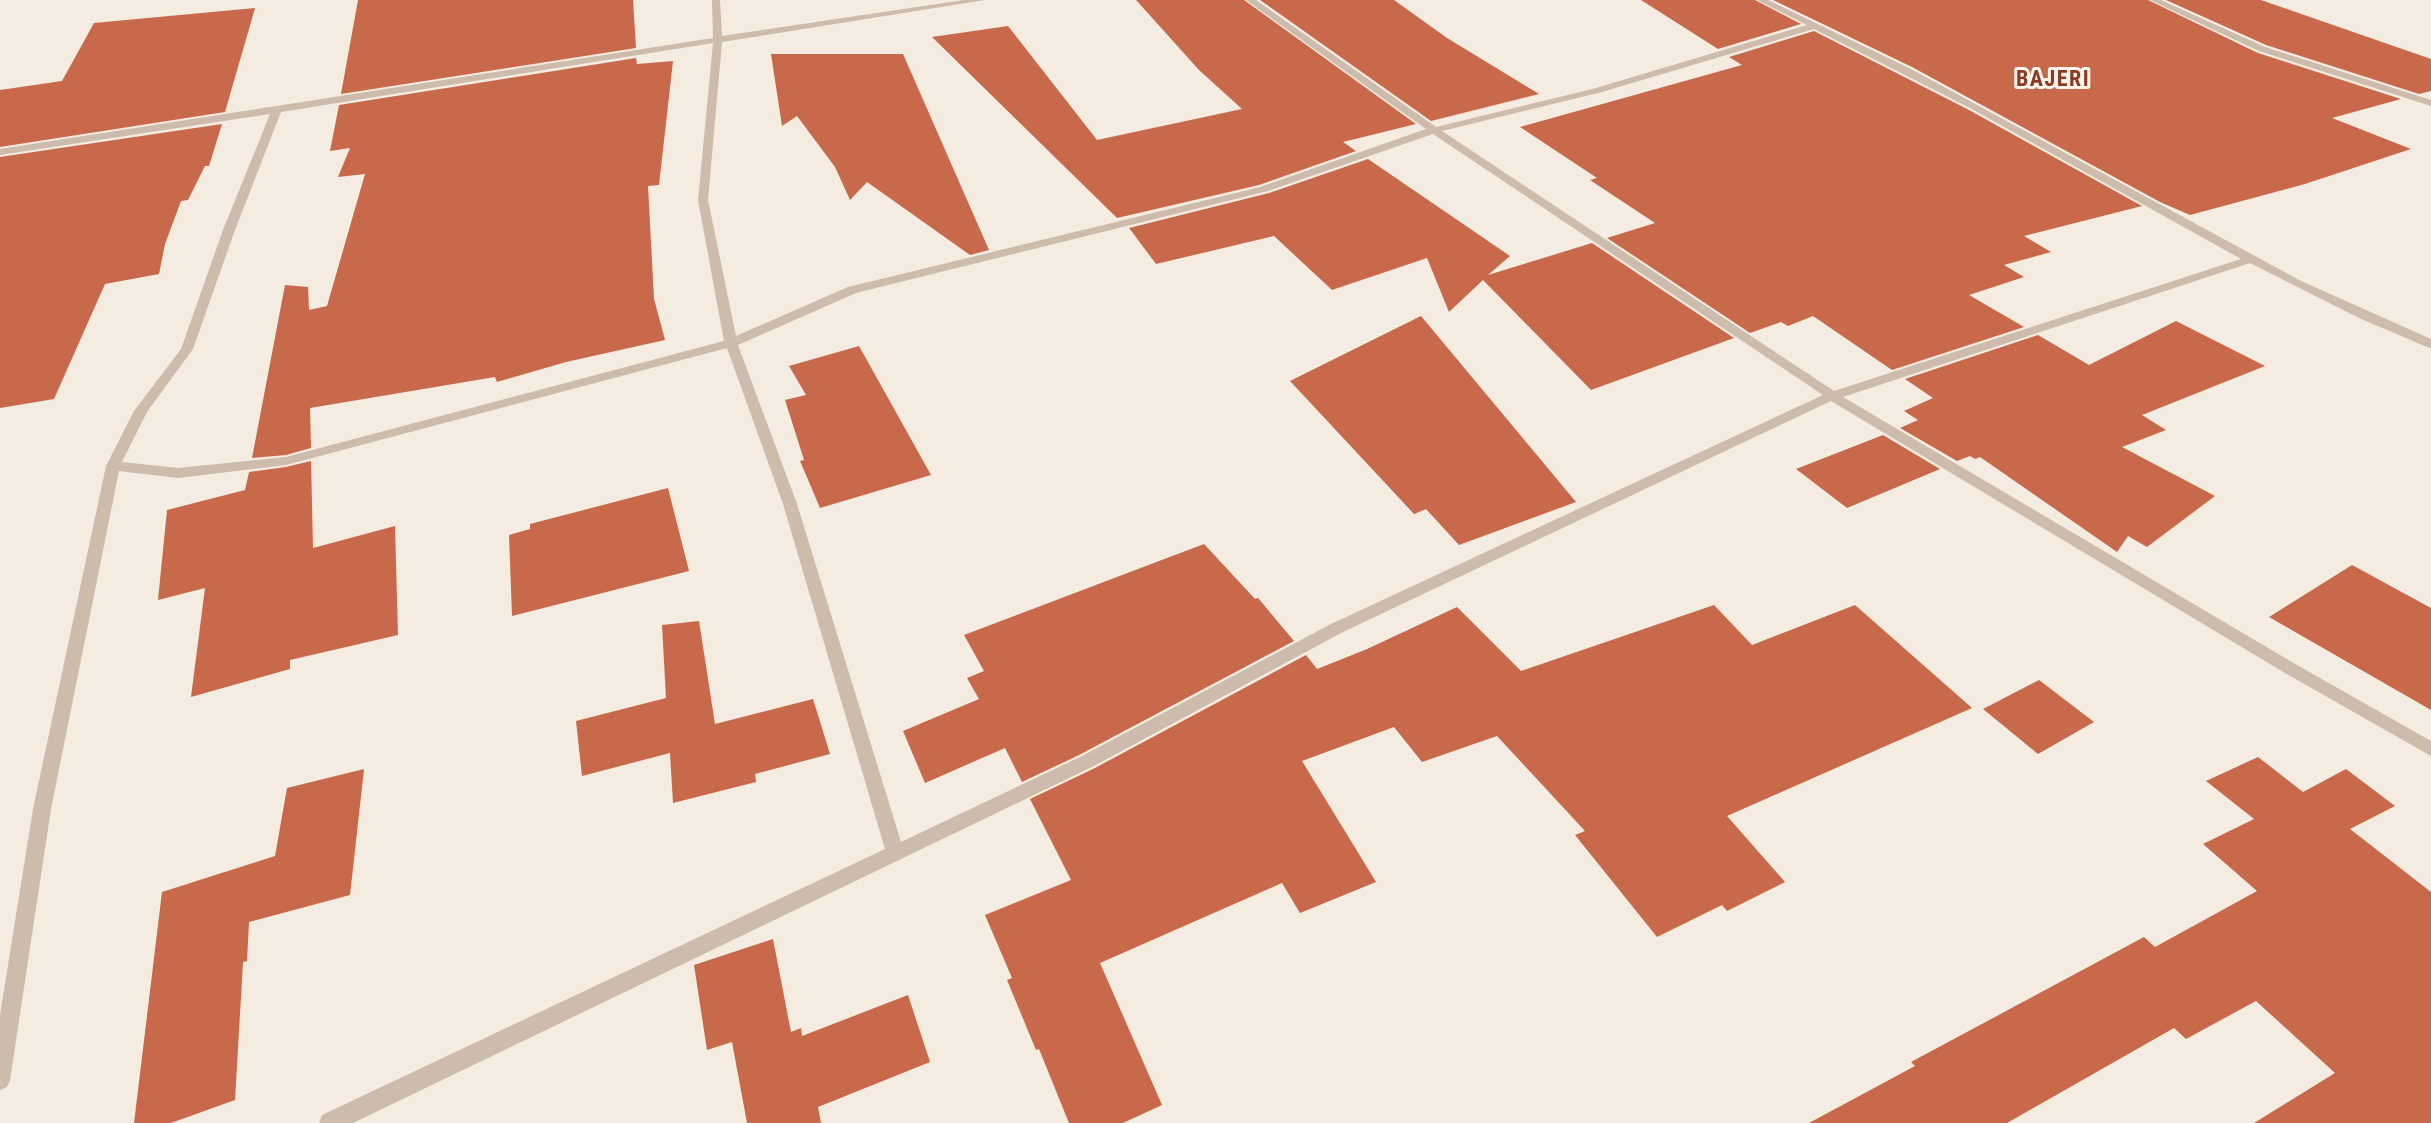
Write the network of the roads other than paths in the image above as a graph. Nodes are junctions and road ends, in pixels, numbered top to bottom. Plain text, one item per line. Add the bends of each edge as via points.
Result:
1 (716, 0) edge
2 (981, 0) edge
3 (1250, 0) edge
4 (1761, 0) edge
5 (2154, 0) edge
6 (1814, 26) junction
7 (718, 38) junction
8 (2431, 103) edge
9 (276, 112) junction
10 (1434, 130) junction
11 (0, 152) edge
12 (2249, 260) junction
13 (731, 344) junction
14 (2431, 344) edge
15 (1832, 396) junction
16 (113, 466) junction
17 (2431, 749) edge
18 (895, 853) junction
19 (0, 1080) edge
20 (330, 1123) edge

1 - 7 street
2 - 7 street
3 - 10 street
4 - 6 street
5 - 8 street via 2262,49
6 - 10 street via 1599,90
6 - 12 street via 1908,71
7 - 9 street
7 - 13 street via 703,200
9 - 11 street
9 - 16 street via 187,349 141,411
10 - 13 street via 1264,189 852,290
10 - 15 street
12 - 14 street via 2371,320
12 - 15 street
13 - 16 street via 286,460 178,473
13 - 18 street via 790,504
15 - 17 street
15 - 18 street via 1337,628 1086,762
16 - 19 street via 42,809
18 - 20 street

